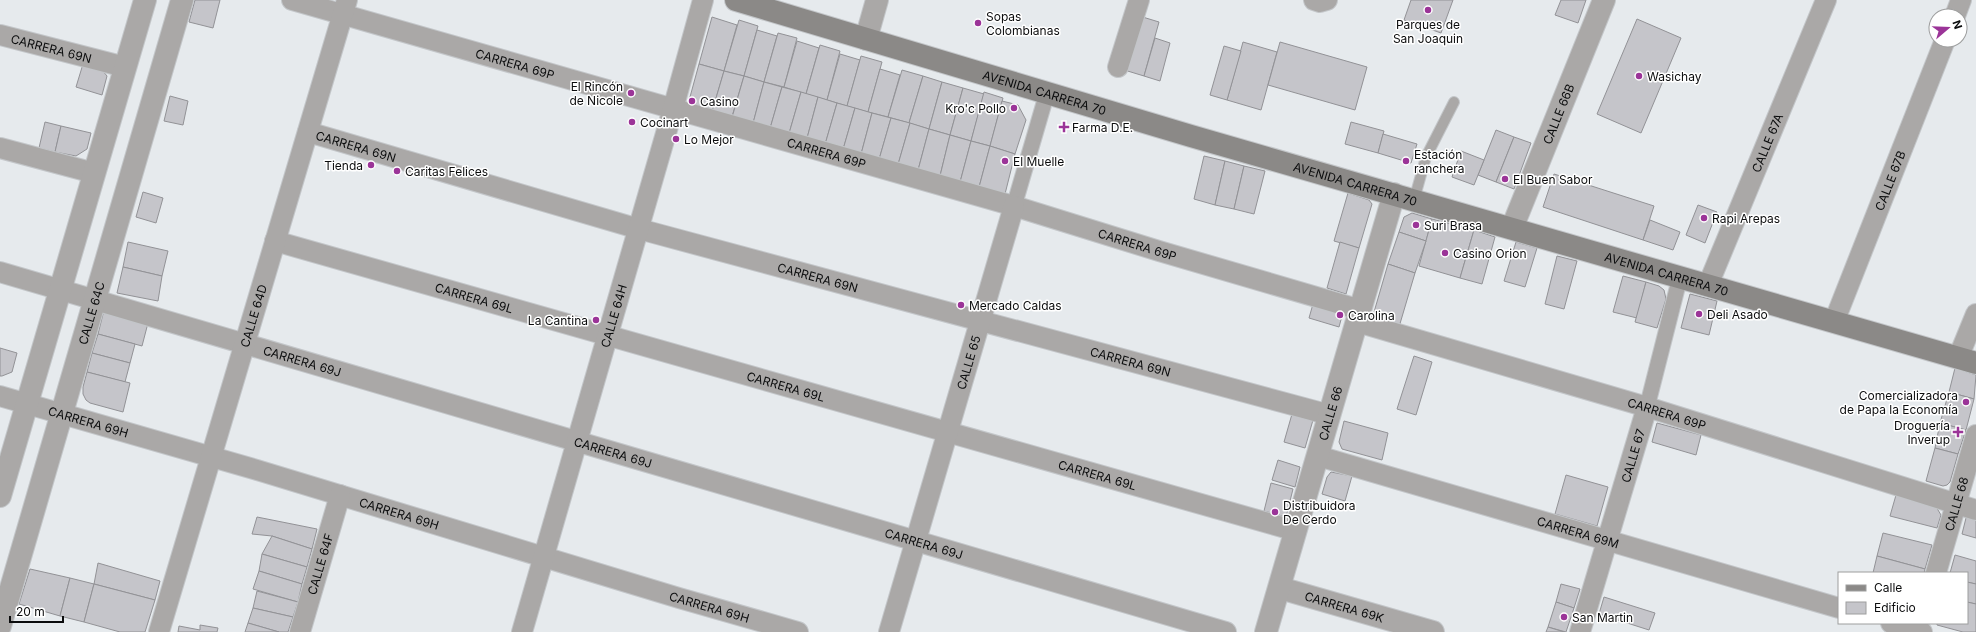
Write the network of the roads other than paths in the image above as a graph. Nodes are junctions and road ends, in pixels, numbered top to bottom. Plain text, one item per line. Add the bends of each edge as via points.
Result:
1 (145, 0) edge
2 (182, 0) edge
3 (292, 0) edge
4 (703, 0) edge
5 (736, 0) edge
6 (877, 0) edge
7 (1139, 0) edge
8 (1604, 0) edge
9 (1826, 0) edge
10 (345, 8) edge
11 (0, 35) edge
12 (866, 39) junction
13 (1942, 48) edge
14 (125, 67) junction
15 (1118, 67) dead end
16 (1047, 93) junction
17 (1454, 102) dead end
18 (673, 109) junction
19 (308, 132) junction
20 (0, 148) edge
21 (94, 173) junction
22 (1404, 197) junction
23 (1014, 206) junction
24 (1512, 228) junction
25 (639, 229) junction
26 (275, 241) junction
27 (0, 272) edge
28 (1680, 277) junction
29 (1708, 285) junction
30 (60, 289) junction
31 (95, 299) junction
32 (1976, 314) edge
33 (1359, 316) junction
34 (980, 321) junction
35 (1834, 322) junction
36 (608, 336) junction
37 (245, 344) junction
38 (1967, 360) edge
39 (0, 396) edge
40 (27, 403) junction
41 (1646, 407) junction
42 (62, 414) junction
43 (1330, 415) junction
44 (947, 432) junction
45 (1976, 435) edge
46 (577, 441) junction
47 (1318, 456) junction
48 (211, 457) junction
49 (340, 495) junction
50 (0, 496) edge
51 (1956, 504) junction
52 (1976, 510) edge
53 (1296, 531) junction
54 (1607, 540) junction
55 (916, 541) junction
56 (544, 557) junction
57 (1936, 572) edge
58 (1280, 588) junction
59 (1838, 608) edge
60 (1895, 624) edge
61 (0, 626) edge
62 (1920, 630) edge
63 (304, 631) edge
64 (160, 632) edge
65 (522, 632) edge
66 (798, 632) edge
67 (889, 632) edge
68 (1226, 632) edge
69 (1266, 632) edge
70 (1433, 632) edge
71 (1580, 632) edge

1 - 14 street
2 - 31 street, CALLE 64C
3 - 10 street, CARRERA 69P
4 - 18 street, CALLE 64H
5 - 12 main road, AVENIDA CARRERA 70
6 - 12 street
7 - 15 street
8 - 24 street, CALLE 66B
9 - 29 street, CALLE 67A
10 - 18 street, CARRERA 69P
10 - 19 street, CALLE 64D
11 - 14 street, CARRERA 69N
12 - 16 main road, AVENIDA CARRERA 70
13 - 35 street, CALLE 67B
14 - 21 street
16 - 22 main road, AVENIDA CARRERA 70
16 - 23 street, CALLE 65
17 - 22 lane
18 - 23 street, CARRERA 69P
18 - 25 street, CALLE 64H
19 - 25 street, CARRERA 69N
19 - 26 street, CALLE 64D
20 - 21 street
21 - 30 street
22 - 24 main road, AVENIDA CARRERA 70
22 - 33 street, CALLE 66
23 - 33 street, CARRERA 69P
23 - 34 street, CALLE 65
24 - 28 main road, AVENIDA CARRERA 70
25 - 34 street, CARRERA 69N
25 - 36 street, CALLE 64H
26 - 36 street, CARRERA 69L
26 - 37 street, CALLE 64D
27 - 30 street, CARRERA 69J
28 - 29 main road, AVENIDA CARRERA 70
28 - 41 street, CALLE 67
29 - 35 main road, AVENIDA CARRERA 70
30 - 31 street, CARRERA 69J
30 - 40 street
31 - 37 street, CARRERA 69J
31 - 42 street, CALLE 64C
32 - 38 street
33 - 41 street, CARRERA 69P
33 - 43 street, CALLE 66
34 - 43 street, CARRERA 69N
34 - 44 street, CALLE 65
35 - 38 main road, AVENIDA CARRERA 70
36 - 44 street, CARRERA 69L
36 - 46 street, CALLE 64H
37 - 46 street, CARRERA 69J
37 - 48 street, CALLE 64D
39 - 40 street, CARRERA 69H
40 - 42 street, CARRERA 69H
40 - 50 street
41 - 51 street, CARRERA 69P
41 - 54 street, CALLE 67
42 - 48 street, CARRERA 69H
42 - 61 street, CALLE 64C
43 - 47 street, CALLE 66
44 - 53 street, CARRERA 69L
44 - 55 street, CALLE 65
45 - 51 street, CALLE 68
46 - 55 street, CARRERA 69J
46 - 56 street, CALLE 64H
47 - 53 street, CALLE 66
47 - 54 street, CARRERA 69M
48 - 49 street, CARRERA 69H
48 - 64 street, CALLE 64D
49 - 56 street, CARRERA 69H
49 - 63 street, CALLE 64F
51 - 52 street, CARRERA 69P
51 - 57 street, CALLE 68
53 - 58 street, CALLE 66
54 - 59 street, CARRERA 69M
54 - 71 street, CALLE 67
55 - 67 street, CALLE 65
55 - 68 street, CARRERA 69J
56 - 65 street, CALLE 64H
56 - 66 street, CARRERA 69H
58 - 69 street, CALLE 66
58 - 70 street, CARRERA 69K
60 - 62 street

